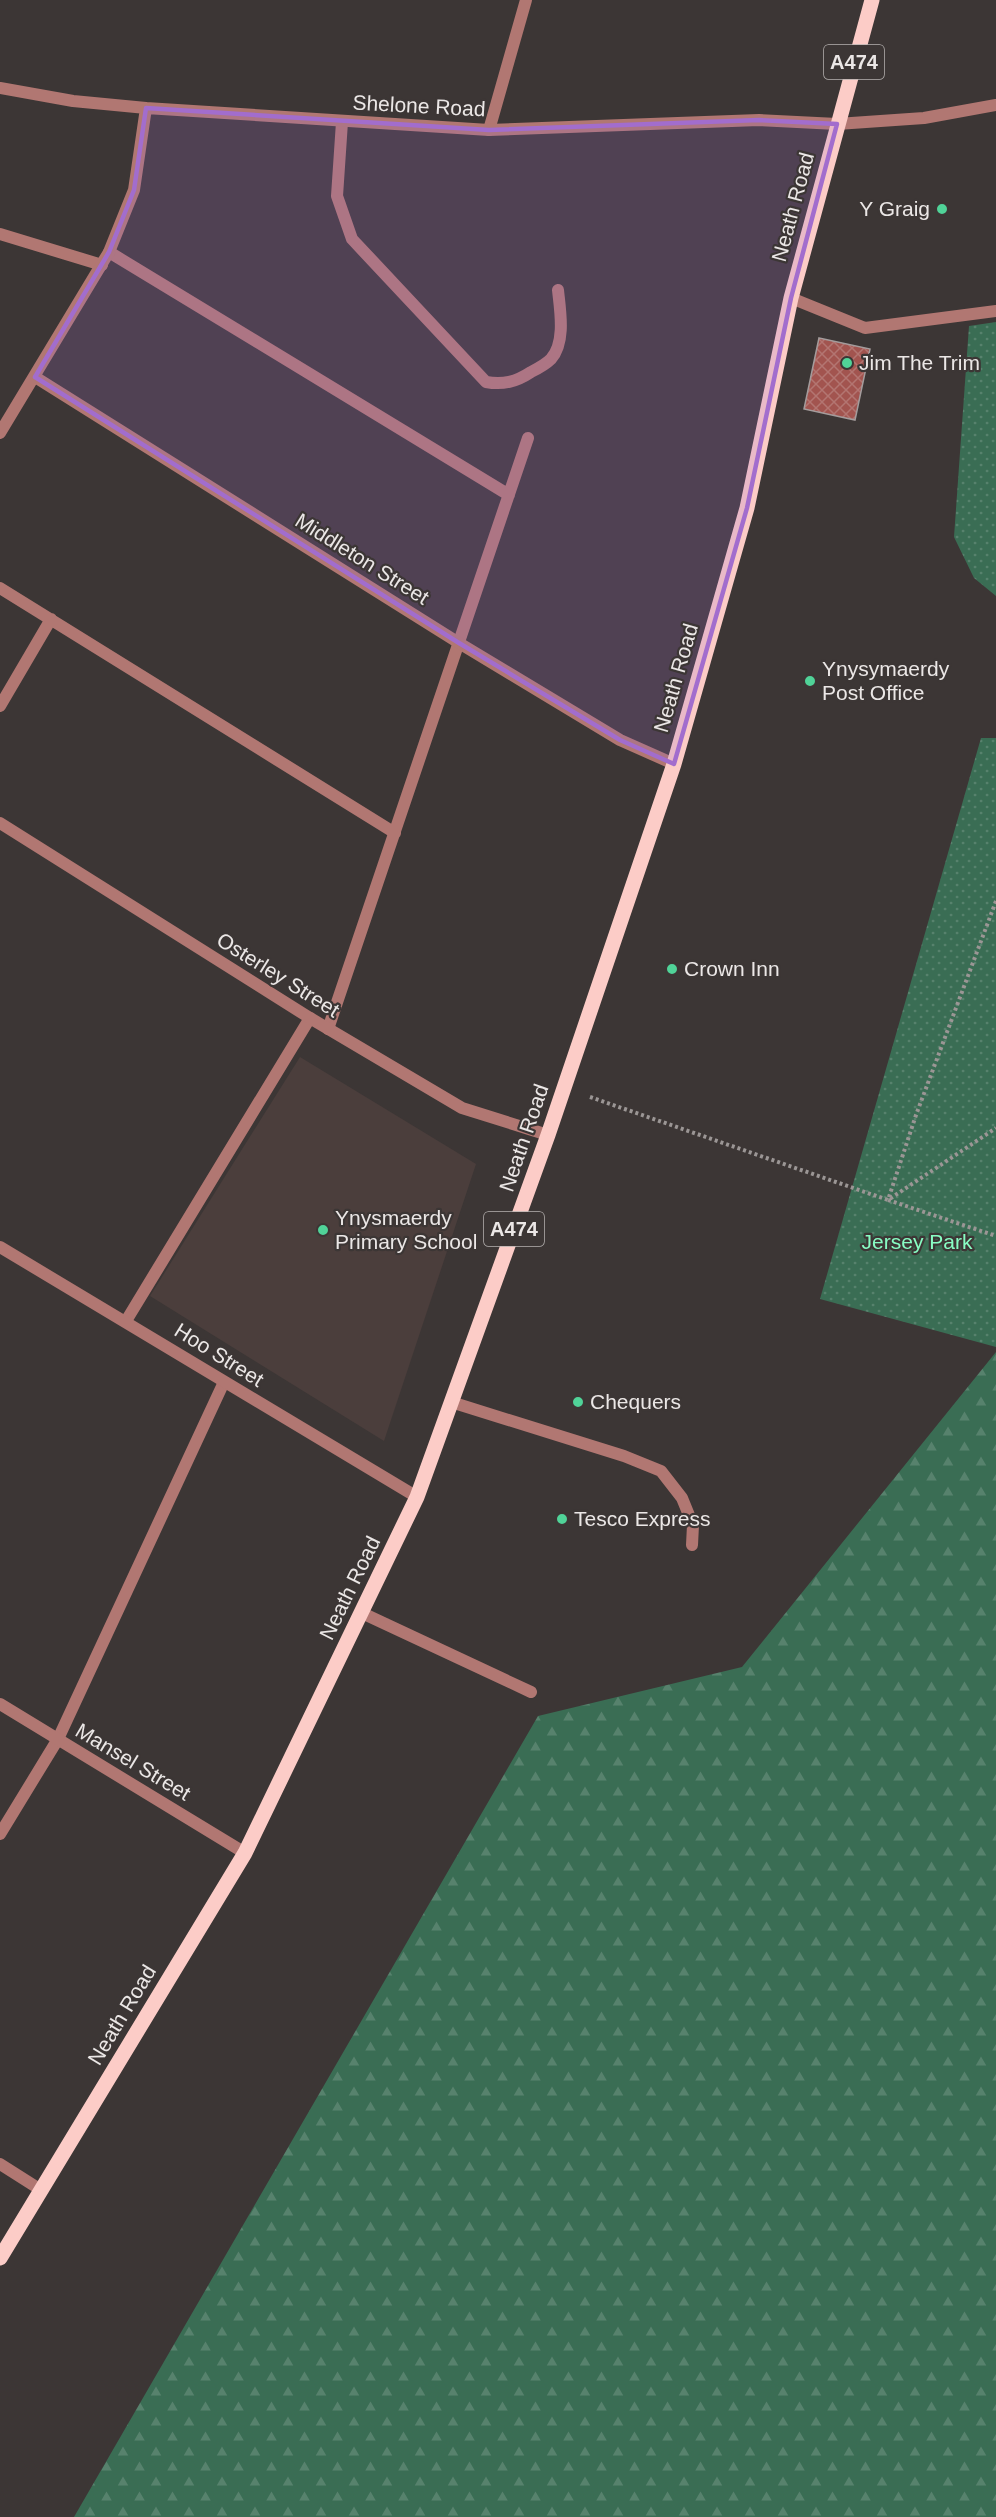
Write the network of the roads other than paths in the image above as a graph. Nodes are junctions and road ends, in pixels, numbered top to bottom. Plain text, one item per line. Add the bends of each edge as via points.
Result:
1 (526, 0) edge
2 (872, 0) edge
3 (2, 89) edge
4 (996, 105) edge
5 (146, 108) junction
6 (342, 122) junction
7 (837, 124) junction
8 (489, 130) junction
9 (0, 234) edge
10 (109, 252) junction
11 (102, 265) junction
12 (558, 290) dead end
13 (791, 298) junction
14 (996, 311) edge
15 (35, 377) junction
16 (0, 433) edge
17 (528, 438) dead end
18 (509, 495) junction
19 (0, 588) edge
20 (51, 619) junction
21 (459, 643) junction
22 (0, 706) edge
23 (674, 764) junction
24 (0, 824) edge
25 (395, 833) junction
26 (310, 1018) junction
27 (328, 1029) junction
28 (548, 1135) junction
29 (0, 1247) edge
30 (126, 1321) junction
31 (224, 1382) junction
32 (451, 1402) junction
33 (417, 1497) junction
34 (692, 1545) dead end
35 (362, 1613) junction
36 (531, 1692) dead end
37 (0, 1704) edge
38 (58, 1739) junction
39 (0, 1834) edge
40 (245, 1853) junction
41 (0, 2164) edge
42 (41, 2190) junction
43 (0, 2258) edge

1 - 8 street
2 - 7 main road, A474
3 - 5 street, Shelone Road
4 - 7 street, Shelone Road via 924,118
5 - 6 street, Shelone Road
5 - 10 street via 134,190
6 - 8 street, Shelone Road
6 - 12 street via 337,196 352,239 486,382 501,385 521,378 551,359 561,324
7 - 8 street, Shelone Road via 759,120
7 - 13 main road, Neath Road / A474
9 - 11 street
10 - 11 street
10 - 18 street
11 - 15 street
13 - 14 street via 865,328
13 - 23 main road, Neath Road / A474 via 747,508
15 - 16 street
15 - 21 street, Middleton Street
17 - 18 street
18 - 21 street
19 - 20 street
20 - 22 street
20 - 25 street
21 - 23 street, Middleton Street via 620,740
21 - 25 street
23 - 28 main road, Neath Road / A474
24 - 26 street, Osterley Street
25 - 27 street
26 - 27 street, Osterley Street
26 - 30 street
27 - 28 street, Osterley Street via 462,1108
28 - 32 main road, Neath Road / A474
29 - 30 street, Hoo Street
30 - 31 street, Hoo Street
31 - 33 street, Hoo Street
31 - 38 street
32 - 33 main road, Neath Road / A474
32 - 34 street via 661,1471 682,1498 693,1525
33 - 35 main road, Neath Road / A474
35 - 36 street
35 - 40 main road, Neath Road / A474
37 - 38 street, Mansel Street
38 - 39 street
38 - 40 street, Mansel Street
40 - 42 main road, Neath Road / A474
41 - 42 street
42 - 43 main road, Neath Road / A474

